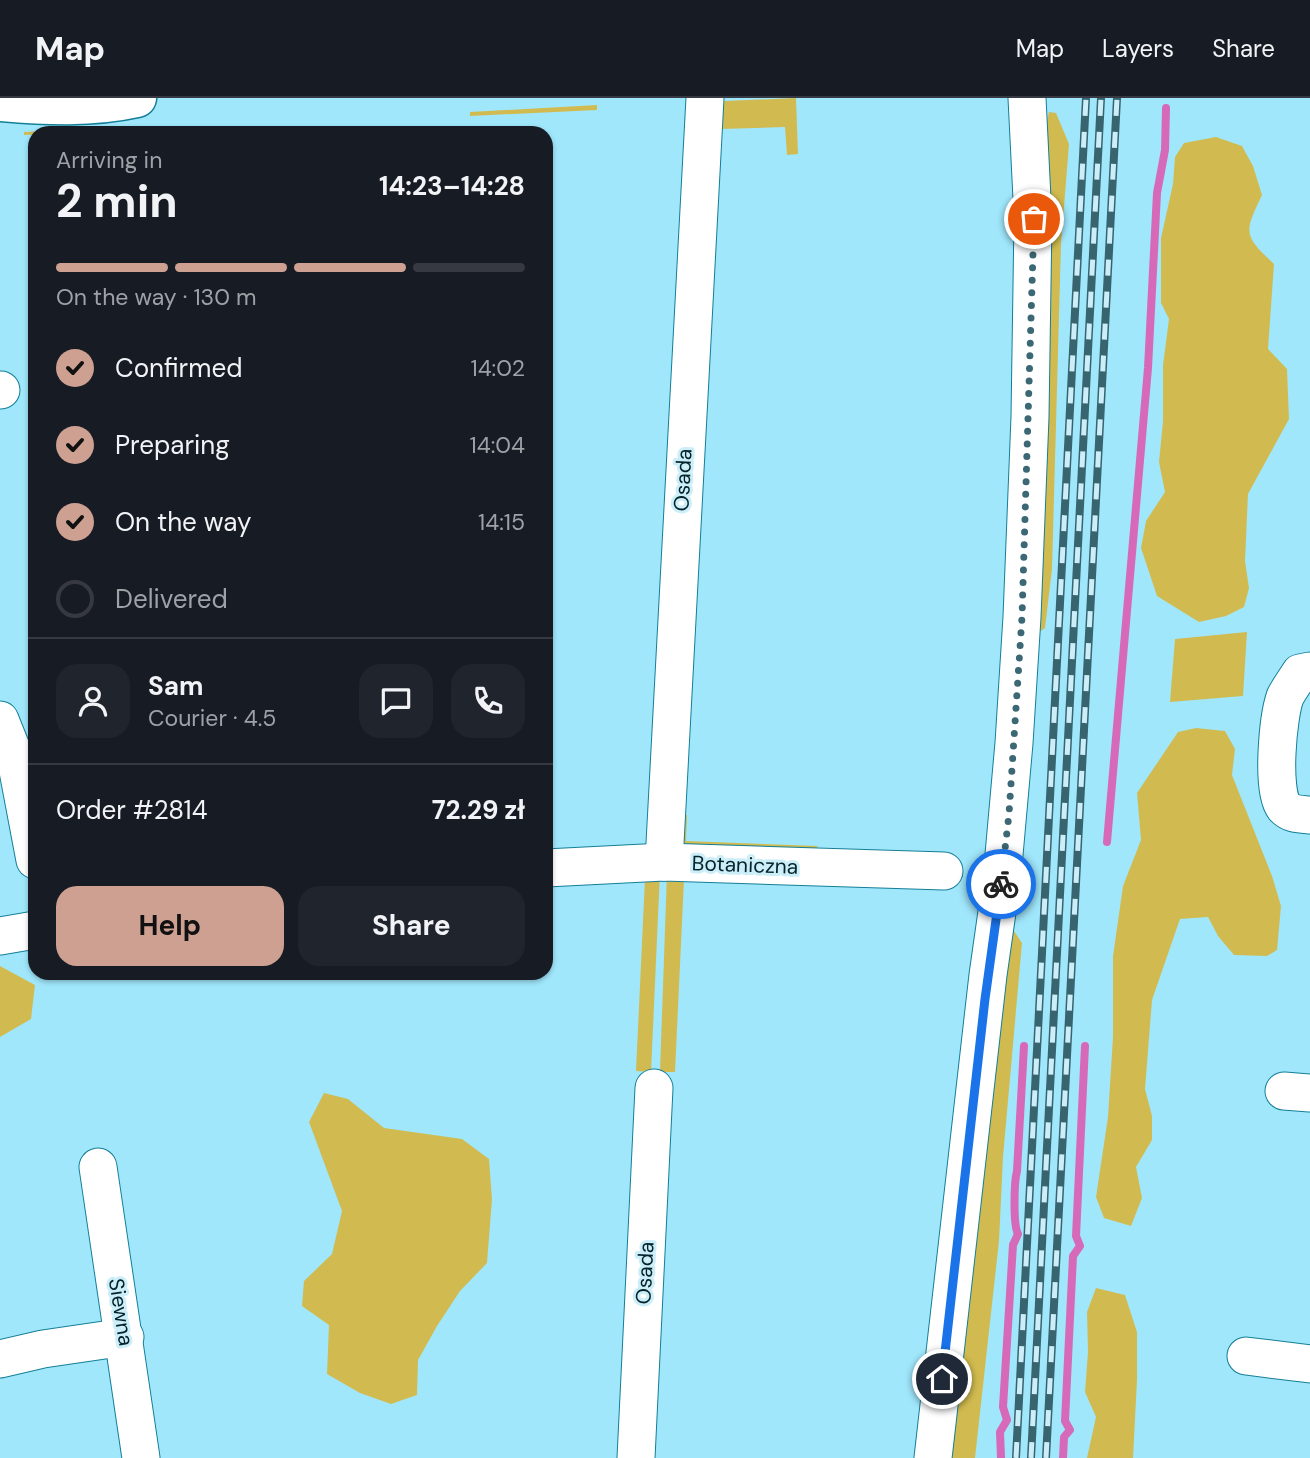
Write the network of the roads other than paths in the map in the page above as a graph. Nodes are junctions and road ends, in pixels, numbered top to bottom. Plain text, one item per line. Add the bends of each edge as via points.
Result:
1 (137, 98) edge
2 (705, 98) edge
3 (1027, 98) edge
4 (0, 102) edge
5 (1305, 672) edge
6 (0, 720) edge
7 (1310, 815) edge
8 (28, 823) edge
9 (664, 862) junction
10 (553, 868) edge
11 (944, 871) dead end
12 (28, 931) edge
13 (0, 936) edge
14 (654, 1088) dead end
15 (97, 1167) dead end
16 (125, 1336) junction
17 (1246, 1356) dead end
18 (0, 1359) edge
19 (1310, 1364) edge
20 (141, 1458) edge
21 (636, 1458) edge
22 (933, 1458) edge

1 - 4 main road via 53,106
2 - 9 street, Osada
3 - 22 street via 1034,219 1030,417 1014,743
5 - 7 street via 1286,696 1280,720 1278,783 1285,808
6 - 8 street via 16,760
9 - 10 street, Botaniczna
9 - 11 street, Botaniczna
12 - 13 street
14 - 21 street, Osada
15 - 16 street, Siewna
16 - 18 street
16 - 20 street, Siewna
17 - 19 street

